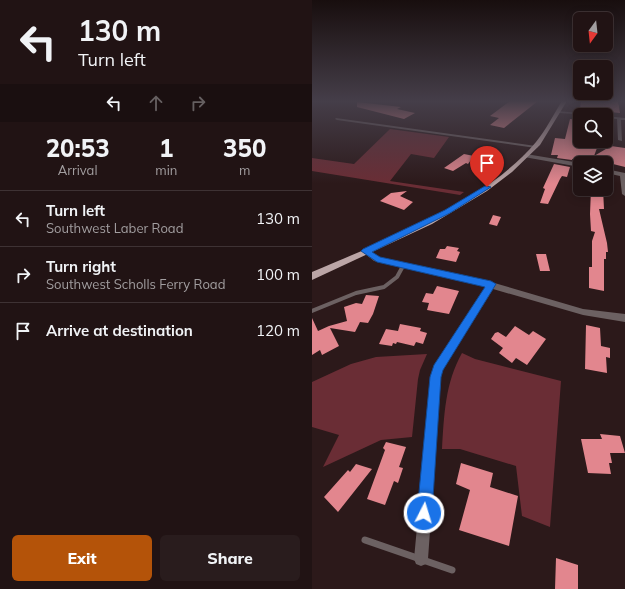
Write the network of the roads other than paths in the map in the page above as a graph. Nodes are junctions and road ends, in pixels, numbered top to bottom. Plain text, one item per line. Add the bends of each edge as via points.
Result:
1 (404, 128) edge
2 (549, 128) edge
3 (619, 128) edge
4 (620, 140) dead end
5 (536, 147) junction
6 (526, 156) junction
7 (573, 164) edge
8 (613, 172) edge
9 (624, 175) edge
10 (625, 194) edge
11 (366, 251) junction
12 (403, 266) junction
13 (312, 276) edge
14 (491, 284) junction
15 (312, 311) edge
16 (625, 318) edge
17 (365, 540) dead end
18 (421, 559) junction
19 (452, 570) dead end

1 - 5 street
2 - 5 main road
3 - 4 street
5 - 6 main road
6 - 7 street
6 - 11 main road via 462,203
8 - 9 street
9 - 10 street
11 - 12 street via 377,259
11 - 13 main road
12 - 14 street
12 - 15 lane via 397,277 384,287 356,293
14 - 16 street via 583,312
14 - 18 street via 438,368
17 - 18 lane
18 - 19 lane

